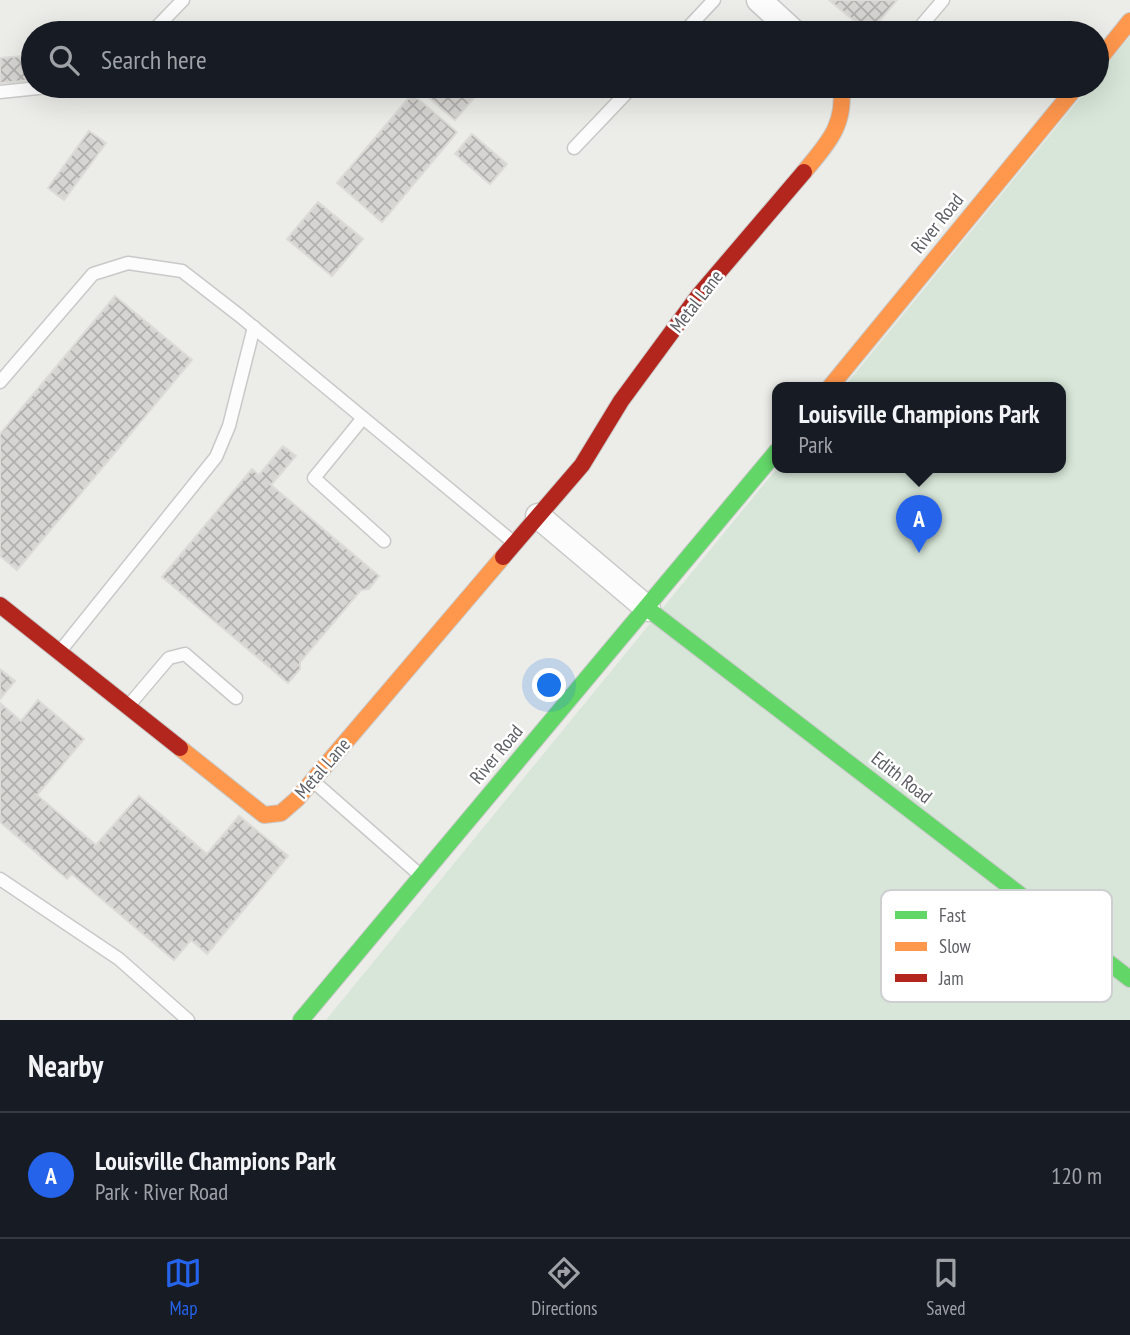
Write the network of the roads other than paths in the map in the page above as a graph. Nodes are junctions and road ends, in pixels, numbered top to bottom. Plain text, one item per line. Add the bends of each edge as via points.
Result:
1 (183, 0) edge
2 (714, 0) edge
3 (759, 0) edge
4 (943, 0) edge
5 (163, 21) edge
6 (694, 21) edge
7 (782, 21) edge
8 (925, 21) edge
9 (1130, 21) edge
10 (1109, 47) edge
11 (21, 90) edge
12 (0, 92) edge
13 (621, 98) edge
14 (843, 98) edge
15 (1067, 98) edge
16 (573, 148) dead end
17 (254, 327) junction
18 (0, 382) edge
19 (834, 382) edge
20 (363, 418) junction
21 (772, 457) edge
22 (538, 516) junction
23 (384, 541) dead end
24 (515, 544) junction
25 (0, 605) edge
26 (648, 609) junction
27 (59, 653) junction
28 (236, 698) dead end
29 (128, 707) junction
30 (312, 781) junction
31 (421, 876) junction
32 (0, 879) edge
33 (1014, 890) edge
34 (1112, 965) edge
35 (1130, 979) edge
36 (188, 1020) edge
37 (301, 1020) edge

1 - 5 lane
2 - 6 lane
3 - 7 street
4 - 8 lane
9 - 10 street
11 - 12 lane
13 - 16 lane
14 - 22 street, Metal Lane via 839,125 826,146 699,295 621,401 582,465
15 - 19 street, River Road
17 - 18 lane via 182,271 128,263 93,274
17 - 20 lane
17 - 27 lane via 229,426 216,457
20 - 23 lane via 314,478
20 - 24 lane
21 - 26 street, River Road
22 - 24 street, Metal Lane
22 - 26 street
24 - 30 street, Metal Lane
25 - 27 street, Metal Lane
26 - 31 street, River Road
26 - 33 street, Edith Road
27 - 29 street, Metal Lane
28 - 29 lane via 185,654 169,658
29 - 30 street, Metal Lane via 264,815 281,813
30 - 31 lane
31 - 37 street, River Road
32 - 36 lane via 118,959
34 - 35 street, Edith Road

